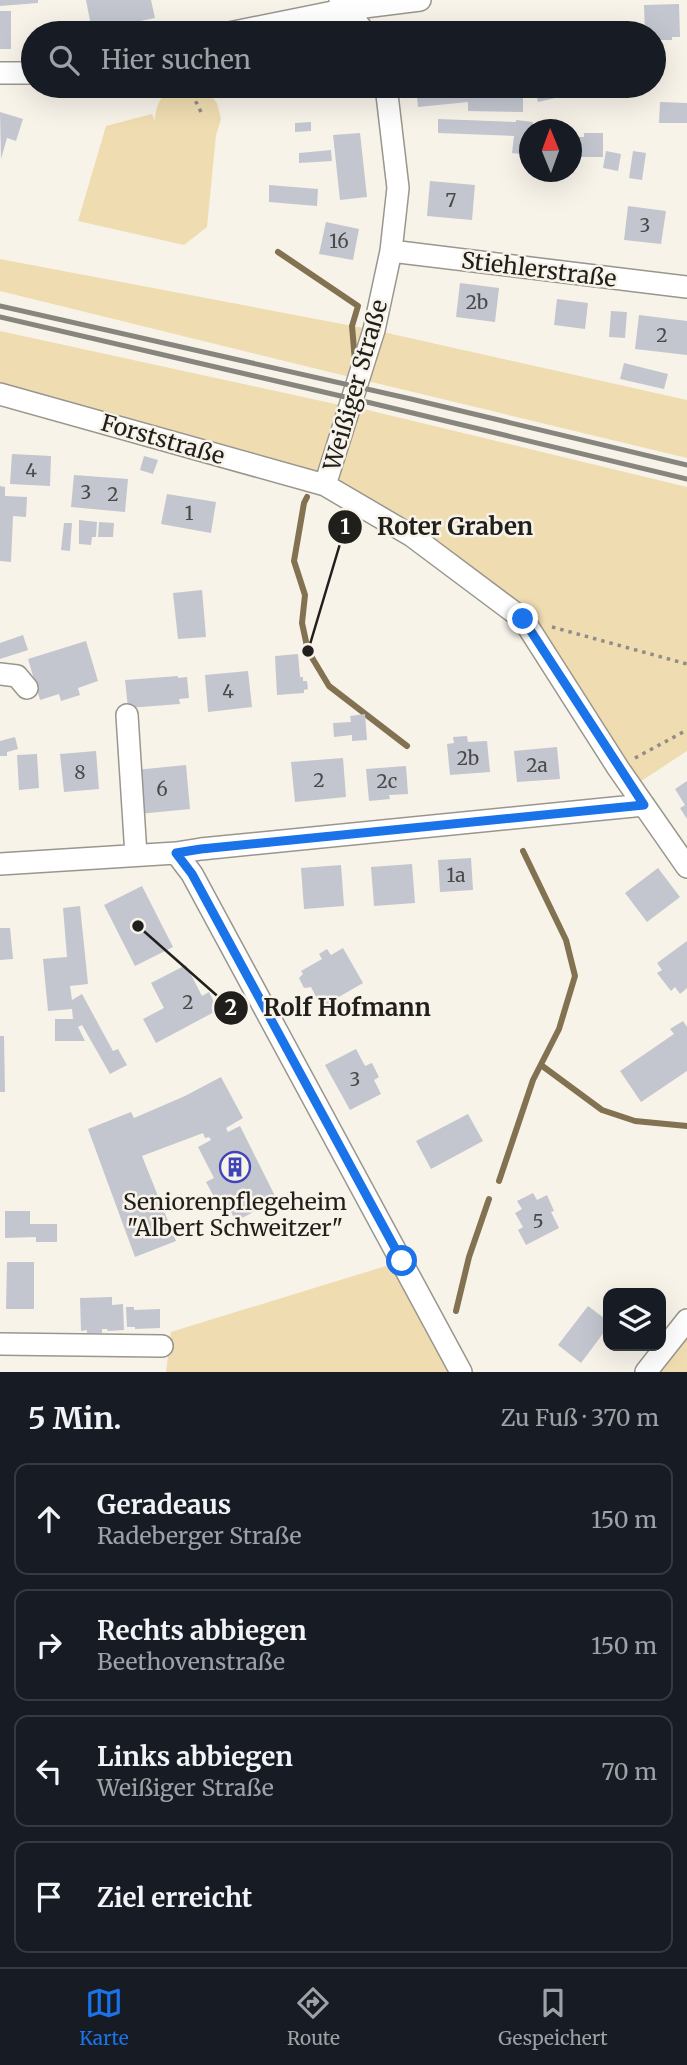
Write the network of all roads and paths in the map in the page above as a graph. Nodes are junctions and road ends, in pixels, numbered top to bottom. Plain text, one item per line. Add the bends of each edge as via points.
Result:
1 (420, 0) edge
2 (343, 5) edge
3 (278, 21) edge
4 (356, 21) edge
5 (0, 73) edge
6 (21, 73) edge
7 (194, 98) edge
8 (387, 98) edge
9 (203, 116) dead end
10 (391, 251) junction
11 (687, 287) edge
12 (0, 394) edge
13 (326, 485) junction
14 (523, 619) junction
15 (687, 664) edge
16 (0, 674) edge
17 (27, 688) dead end
18 (127, 715) dead end
19 (687, 730) edge
20 (618, 768) junction
21 (644, 805) junction
22 (176, 853) junction
23 (136, 855) junction
24 (0, 864) edge
25 (687, 867) edge
26 (687, 1320) edge
27 (0, 1344) edge
28 (162, 1346) dead end
29 (461, 1372) edge
30 (646, 1372) edge

1 - 2 street
2 - 3 street
2 - 4 street
5 - 6 street
7 - 9 path
8 - 10 street, Weißiger Straße via 398,188
10 - 11 street, Stiehlerstraße
10 - 13 street, Weißiger Straße via 374,330
12 - 13 street, Forststraße
13 - 14 street, Weißiger Straße via 412,536
14 - 15 path
14 - 20 street, Weißiger Straße
16 - 17 street via 17,676
18 - 23 street
19 - 20 path
20 - 21 street, Weißiger Straße
21 - 22 street
21 - 25 street, Weißiger Straße
22 - 23 street
22 - 29 street via 192,874
23 - 24 street
26 - 30 street
27 - 28 street

